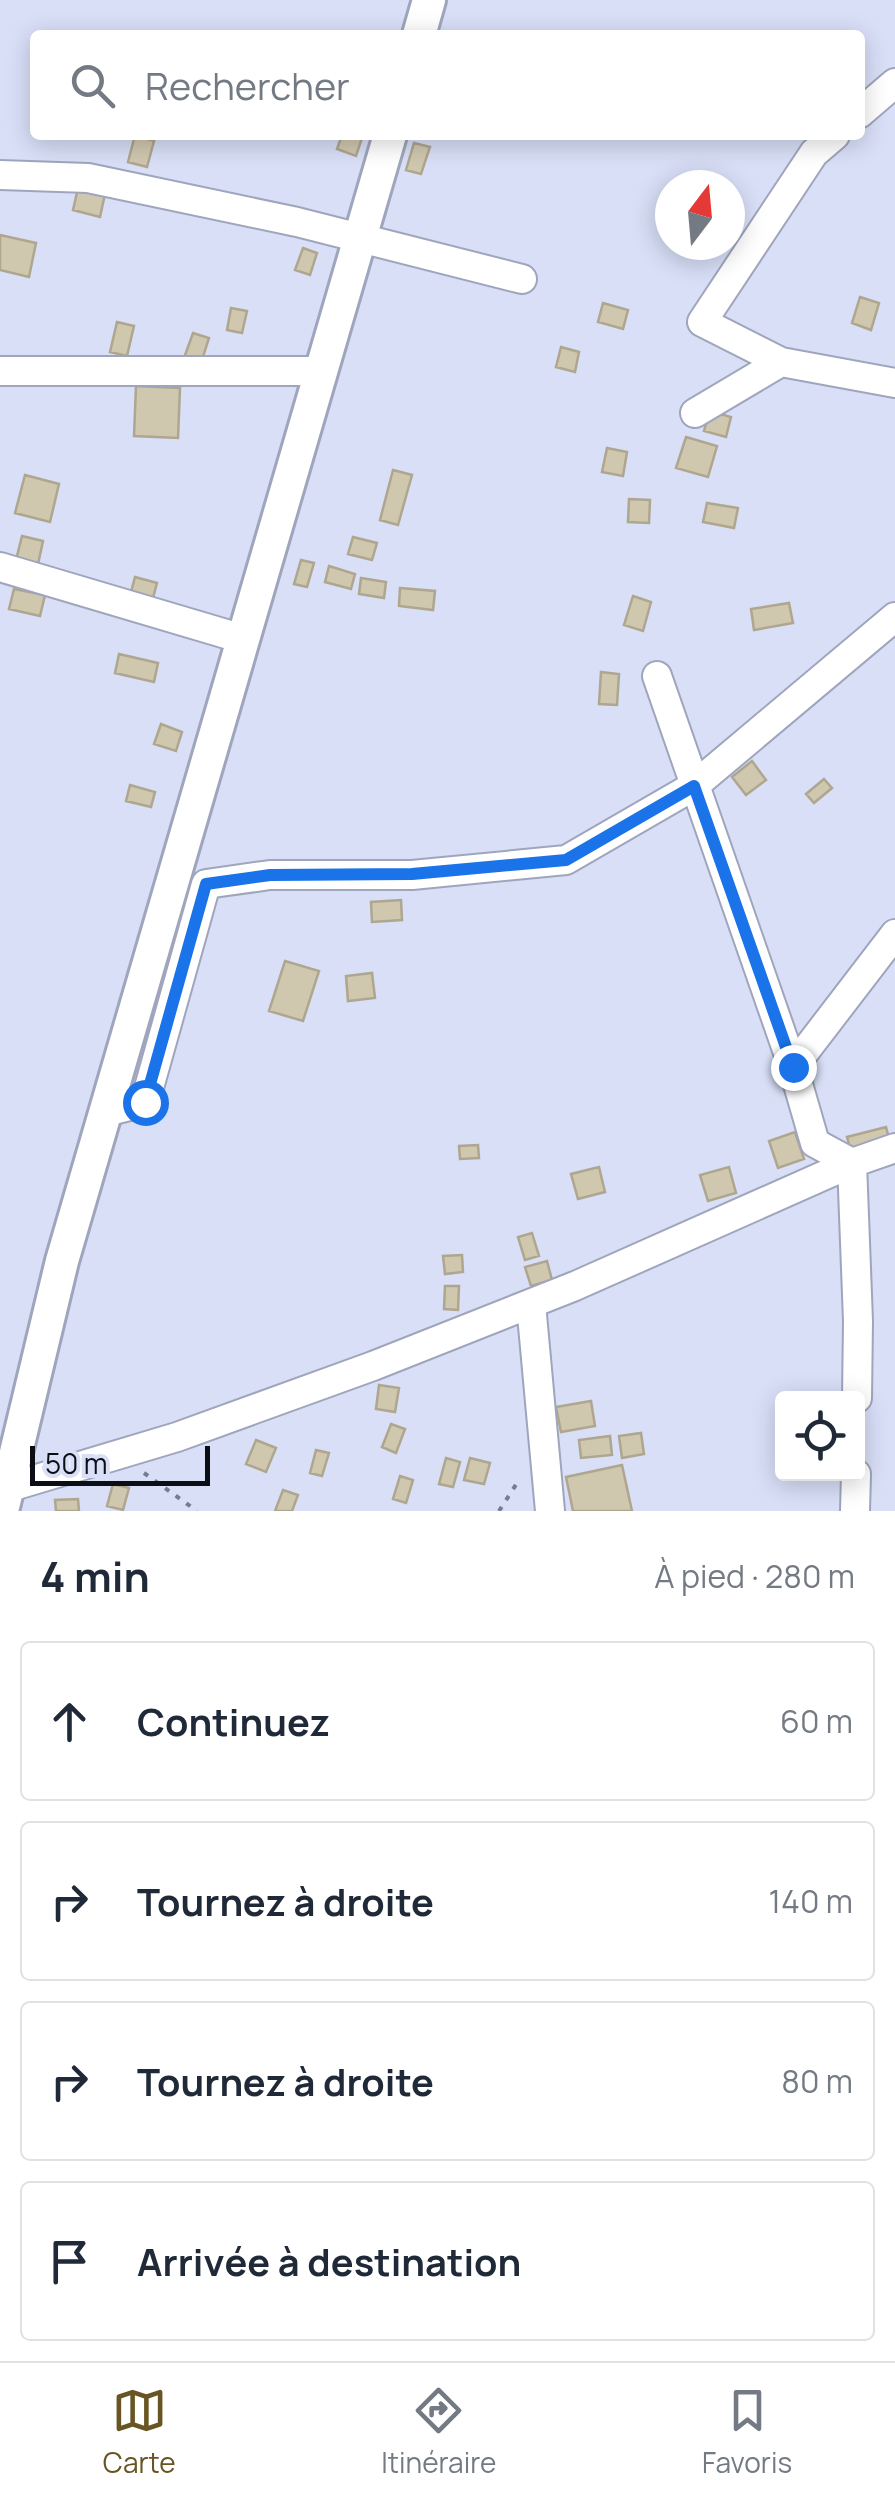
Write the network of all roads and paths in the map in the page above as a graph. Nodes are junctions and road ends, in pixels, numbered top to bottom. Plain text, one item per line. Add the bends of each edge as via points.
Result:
1 (429, 0) edge
2 (420, 30) edge
3 (895, 83) edge
4 (865, 109) edge
5 (389, 140) edge
6 (829, 140) edge
7 (0, 175) edge
8 (360, 238) junction
9 (522, 279) dead end
10 (781, 362) junction
11 (0, 371) edge
12 (320, 372) junction
13 (895, 383) edge
14 (695, 413) dead end
15 (0, 567) edge
16 (895, 617) edge
17 (243, 639) junction
18 (656, 676) dead end
19 (694, 786) junction
20 (895, 934) edge
21 (793, 1067) junction
22 (106, 1112) junction
23 (895, 1148) edge
24 (852, 1163) junction
25 (531, 1304) junction
26 (857, 1391) edge
27 (120, 1454) junction
28 (856, 1481) edge
29 (4, 1496) edge
30 (197, 1511) edge
31 (550, 1511) edge
32 (855, 1511) edge

1 - 2 street
3 - 4 street
5 - 8 street
6 - 10 street via 702,322
7 - 8 street via 88,178
8 - 9 street
8 - 12 street
10 - 13 street
10 - 14 street
11 - 12 street
12 - 17 street
15 - 17 street
16 - 19 street
17 - 22 street
18 - 19 street
19 - 21 street
19 - 22 street via 566,860 206,884 145,1102
20 - 21 street
21 - 24 street via 816,1143
22 - 29 street
23 - 24 street
24 - 25 street
24 - 26 street
25 - 27 street
25 - 31 street
27 - 29 street
27 - 30 path
28 - 32 street

